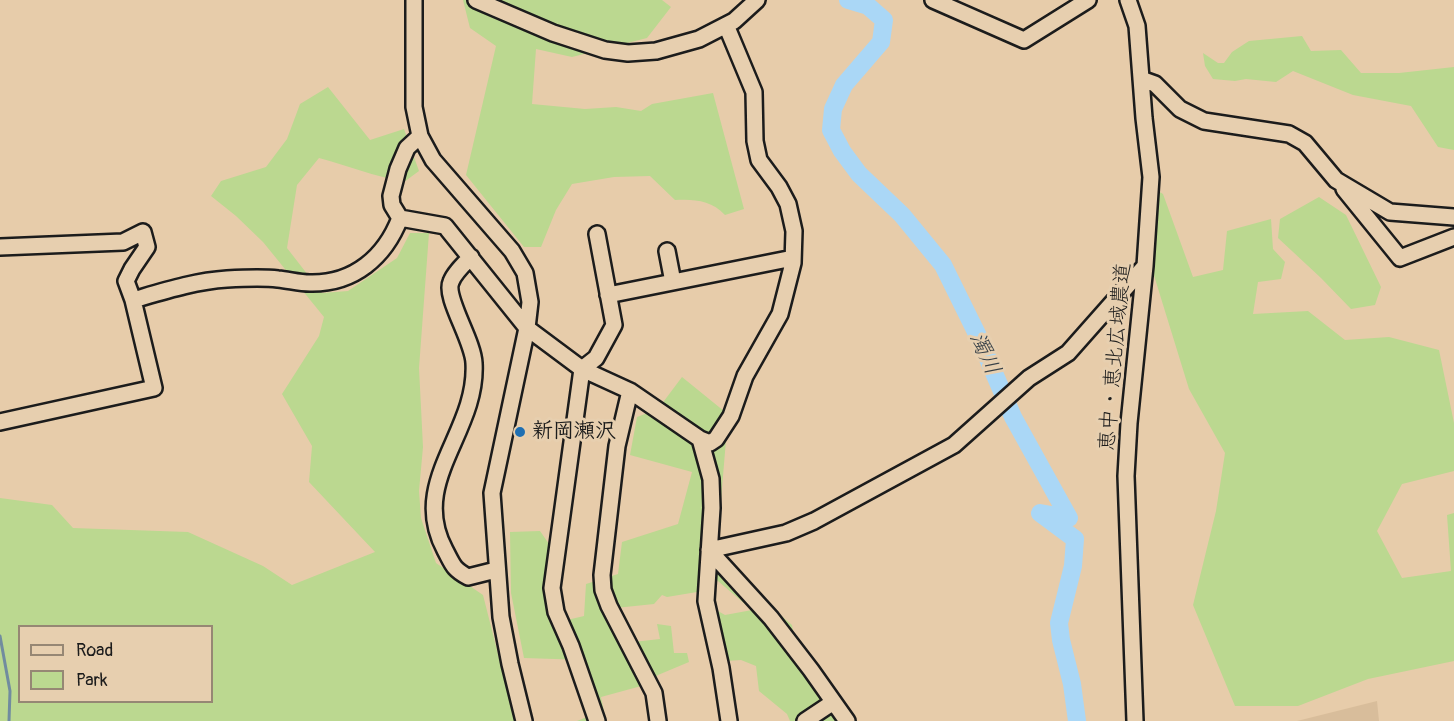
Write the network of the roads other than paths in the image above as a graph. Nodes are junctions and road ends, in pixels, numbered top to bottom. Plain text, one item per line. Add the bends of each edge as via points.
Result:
1 (414, 0) edge
2 (476, 0) edge
3 (933, 0) edge
4 (1088, 0) edge
5 (1128, 0) edge
6 (753, 2) edge
7 (726, 25) junction
8 (1141, 79) junction
9 (420, 136) junction
10 (1336, 180) junction
11 (1454, 217) edge
12 (400, 218) junction
13 (597, 234) dead end
14 (1454, 237) edge
15 (0, 247) edge
16 (667, 251) dead end
17 (471, 257) junction
18 (793, 258) junction
19 (1145, 266) junction
20 (673, 282) junction
21 (608, 295) junction
22 (133, 300) junction
23 (527, 328) junction
24 (582, 369) junction
25 (630, 391) junction
26 (0, 422) edge
27 (700, 439) junction
28 (710, 550) junction
29 (496, 570) junction
30 (832, 703) junction
31 (524, 721) edge
32 (597, 721) edge
33 (658, 721) edge
34 (729, 721) edge
35 (805, 721) edge
36 (847, 721) edge
37 (1135, 721) edge

1 - 9 street via 414,107
2 - 7 street via 553,33 605,50 628,53 656,51 699,39
3 - 4 street via 1024,40
5 - 8 street, 恵中・恵北広域農道 via 1137,26
6 - 7 street
7 - 18 street via 754,92 759,160 788,204 794,231
8 - 10 street via 1155,84 1180,109 1204,121 1289,134 1305,143
8 - 19 street, 恵中・恵北広域農道 via 1151,177
9 - 12 street via 407,148 391,196
9 - 23 street via 433,160 512,251 525,273 530,302
10 - 11 street via 1390,212
10 - 14 street via 1400,258
12 - 17 street via 445,226
12 - 22 street via 382,251 360,271 346,277 309,283 225,279
13 - 21 street
15 - 22 street via 123,242 143,232 147,247 126,280
16 - 20 street
17 - 23 street
17 - 29 street via 449,287 475,364 467,413 440,473 433,510 441,542 456,571 468,577
18 - 20 street
18 - 27 street via 780,314 745,376 730,416 716,439 710,443
19 - 28 street via 1068,353 1029,378 954,445 814,522 786,533
19 - 37 street, 恵中・恵北広域農道 via 1126,476
20 - 21 street
21 - 24 street via 614,326 596,358
22 - 26 street via 154,388
23 - 24 street
23 - 29 street via 492,493
24 - 25 street
24 - 32 street via 552,588 556,612
25 - 27 street
25 - 33 street via 617,446 603,590 654,693
27 - 28 street via 711,479
28 - 30 street via 771,618
28 - 34 street via 706,601
29 - 31 street via 501,616
30 - 35 street
30 - 36 street

